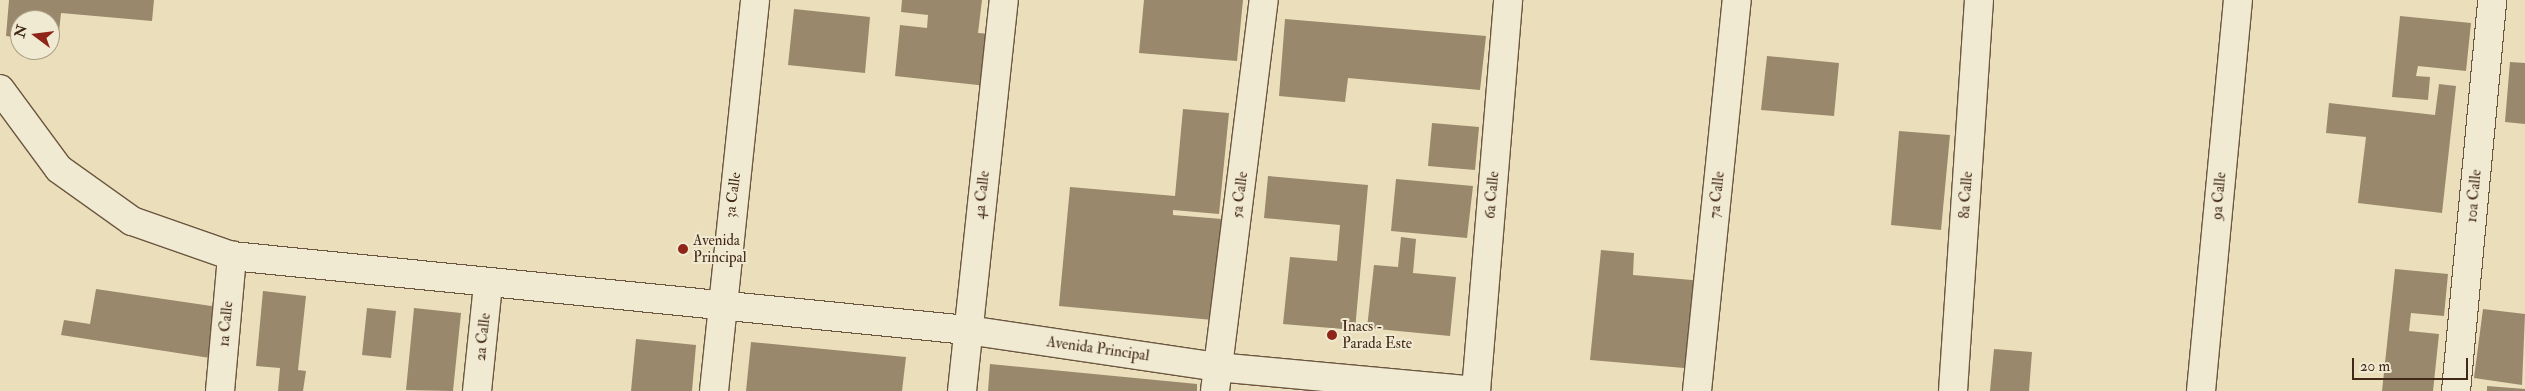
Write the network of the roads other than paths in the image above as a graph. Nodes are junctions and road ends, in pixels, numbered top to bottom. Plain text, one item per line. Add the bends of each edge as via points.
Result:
1 (755, 0) edge
2 (1004, 0) edge
3 (1264, 0) edge
4 (1508, 0) edge
5 (1737, 0) edge
6 (1979, 0) edge
7 (2238, 0) edge
8 (2492, 0) edge
9 (0, 89) edge
10 (232, 256) junction
11 (488, 284) junction
12 (721, 307) junction
13 (967, 330) junction
14 (1216, 379) edge
15 (220, 391) edge
16 (478, 391) edge
17 (714, 391) edge
18 (962, 391) edge
19 (1476, 391) edge
20 (1697, 391) edge
21 (1953, 391) edge
22 (2201, 391) edge
23 (2456, 391) edge

1 - 12 street, 3a Calle
2 - 13 street, 4a Calle
3 - 14 street, 5a Calle
4 - 19 street, 6a Calle
5 - 20 street, 7a Calle
6 - 21 street, 8a Calle
7 - 22 street, 9a Calle
8 - 23 street, 10a Calle
9 - 10 street, Avenida Principal via 59,169 132,221
10 - 11 street, Avenida Principal
10 - 15 street, 1a Calle
11 - 12 street, Avenida Principal
11 - 16 street, 2a Calle
12 - 13 street, Avenida Principal
12 - 17 street, 3a Calle
13 - 14 street, Avenida Principal
13 - 18 street, 4a Calle
14 - 19 street, Avenida Principal

